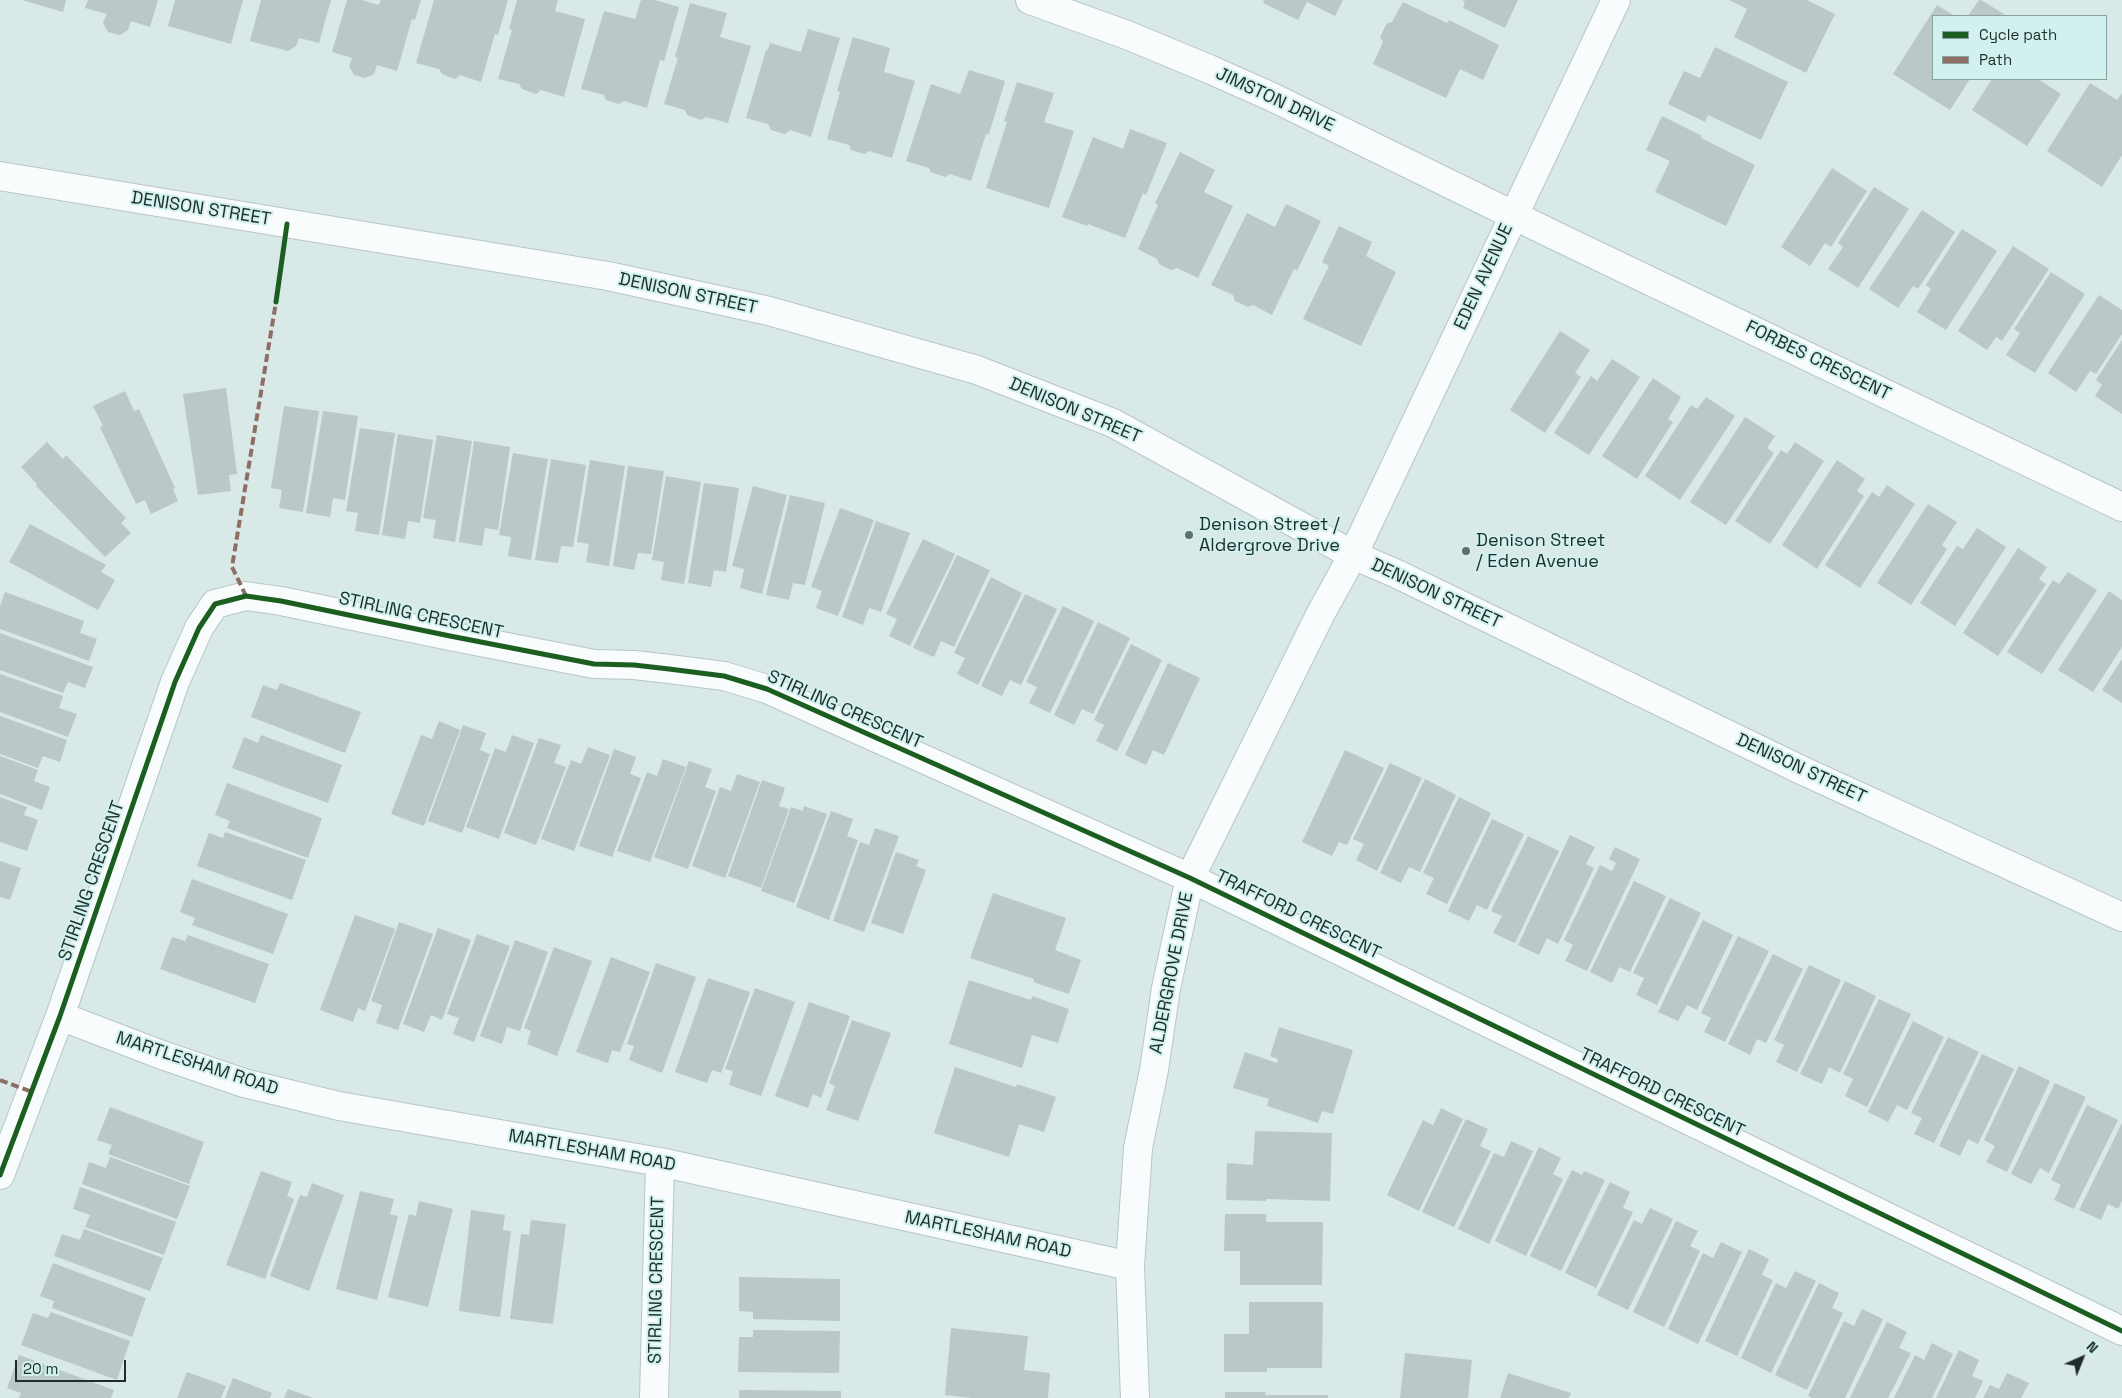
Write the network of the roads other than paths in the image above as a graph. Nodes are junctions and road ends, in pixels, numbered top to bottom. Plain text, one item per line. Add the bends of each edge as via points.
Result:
1 (1030, 0) edge
2 (1616, 0) edge
3 (0, 176) edge
4 (1513, 216) junction
5 (2122, 507) edge
6 (1353, 555) junction
7 (1190, 878) junction
8 (2122, 917) edge
9 (60, 1016) junction
10 (660, 1162) junction
11 (0, 1175) edge
12 (1130, 1266) junction
13 (2122, 1331) edge
14 (654, 1398) edge
15 (1135, 1398) edge

1 - 4 street, JIMSTON DRIVE via 1209,69
2 - 4 street, EDEN AVENUE
3 - 6 street, DENISON STREET via 608,276 770,311 863,336 977,370 1113,423
4 - 5 street, FORBES CRESCENT
4 - 6 street, EDEN AVENUE
6 - 7 street, ALDERGROVE DRIVE via 1321,612
6 - 8 street, DENISON STREET via 1799,770
7 - 9 street, STIRLING CRESCENT via 767,688 696,672 634,664 594,664 246,596 215,604 199,628 175,682
7 - 12 street, ALDERGROVE DRIVE via 1166,988 1138,1148
7 - 13 street, TRAFFORD CRESCENT
9 - 10 street, MARTLESHAM ROAD via 244,1083 338,1106
9 - 11 street, STIRLING CRESCENT
10 - 12 street, MARTLESHAM ROAD
10 - 14 street, STIRLING CRESCENT
12 - 15 street, ALDERGROVE DRIVE

